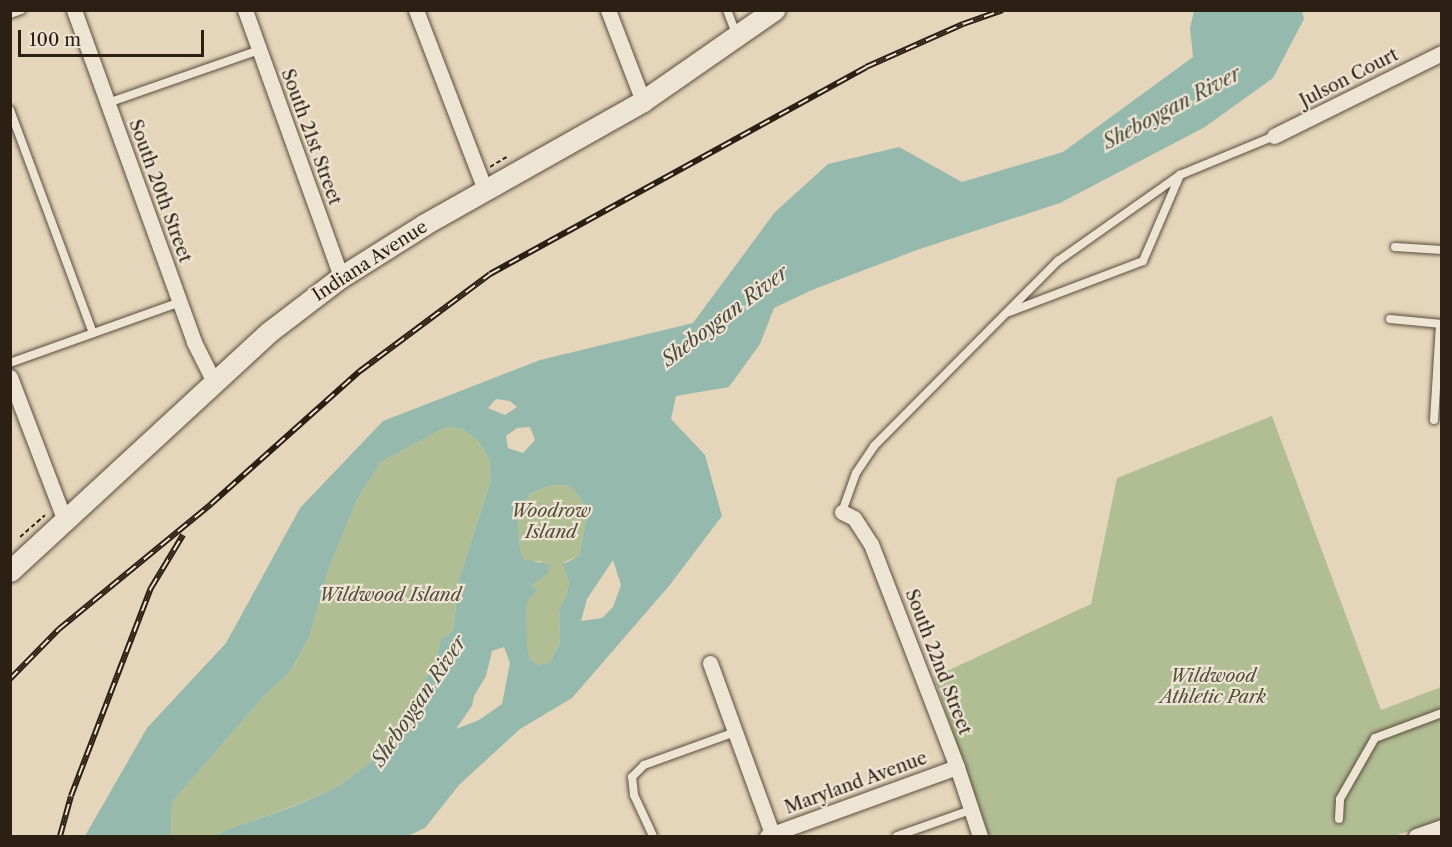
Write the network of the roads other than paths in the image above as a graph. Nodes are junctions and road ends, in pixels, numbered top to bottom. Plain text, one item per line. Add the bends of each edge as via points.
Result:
1 (21, 10) edge
2 (74, 10) edge
3 (245, 10) edge
4 (416, 10) edge
5 (608, 10) edge
6 (727, 10) edge
7 (774, 10) edge
8 (10, 14) edge
9 (737, 36) junction
10 (259, 50) junction
11 (1442, 52) edge
12 (643, 101) junction
13 (108, 103) junction
14 (10, 110) edge
15 (1274, 136) joint
16 (1180, 175) junction
17 (482, 182) junction
18 (1395, 247) dead end
19 (1442, 250) edge
20 (340, 277) junction
21 (180, 302) junction
22 (1005, 314) junction
23 (1390, 319) dead end
24 (1441, 324) edge
25 (93, 333) junction
26 (10, 363) edge
27 (10, 377) edge
28 (214, 382) junction
29 (16, 410) edge
30 (1434, 420) dead end
31 (842, 512) joint
32 (65, 521) junction
33 (10, 571) edge
34 (710, 663) dead end
35 (1442, 713) edge
36 (735, 732) junction
37 (957, 767) junction
38 (971, 810) junction
39 (1339, 819) dead end
40 (1442, 827) edge
41 (771, 836) edge
42 (653, 837) edge
43 (897, 837) edge
44 (980, 837) edge
45 (1416, 837) edge

1 - 8 lane
2 - 13 street, South 20th Street
3 - 10 street, South 21st Street
4 - 17 street
5 - 12 street
6 - 9 lane
7 - 9 main road, Indiana Avenue
9 - 12 main road, Indiana Avenue
10 - 13 lane
10 - 20 street, South 21st Street
11 - 15 street, Julson Court
12 - 17 main road, Indiana Avenue
13 - 21 street, South 20th Street
14 - 25 lane
15 - 16 lane
16 - 22 lane via 1058,261
16 - 22 lane via 1143,261
17 - 20 main road, Indiana Avenue
18 - 19 lane
20 - 28 main road, Indiana Avenue via 269,332
21 - 25 lane
21 - 28 street, South 20th Street
22 - 31 lane via 874,446 856,473
23 - 24 lane
24 - 30 lane
25 - 26 lane
27 - 29 street
28 - 32 main road, Indiana Avenue
29 - 32 street
31 - 37 street, South 22nd Street via 854,518 871,544
32 - 33 main road, Indiana Avenue
34 - 36 street
35 - 39 lane via 1375,738 1340,799
36 - 41 street
36 - 42 lane via 644,765 632,777 634,795
37 - 38 street, South 22nd Street
37 - 41 street, Maryland Avenue
38 - 43 lane
38 - 44 street, South 22nd Street
40 - 45 street

